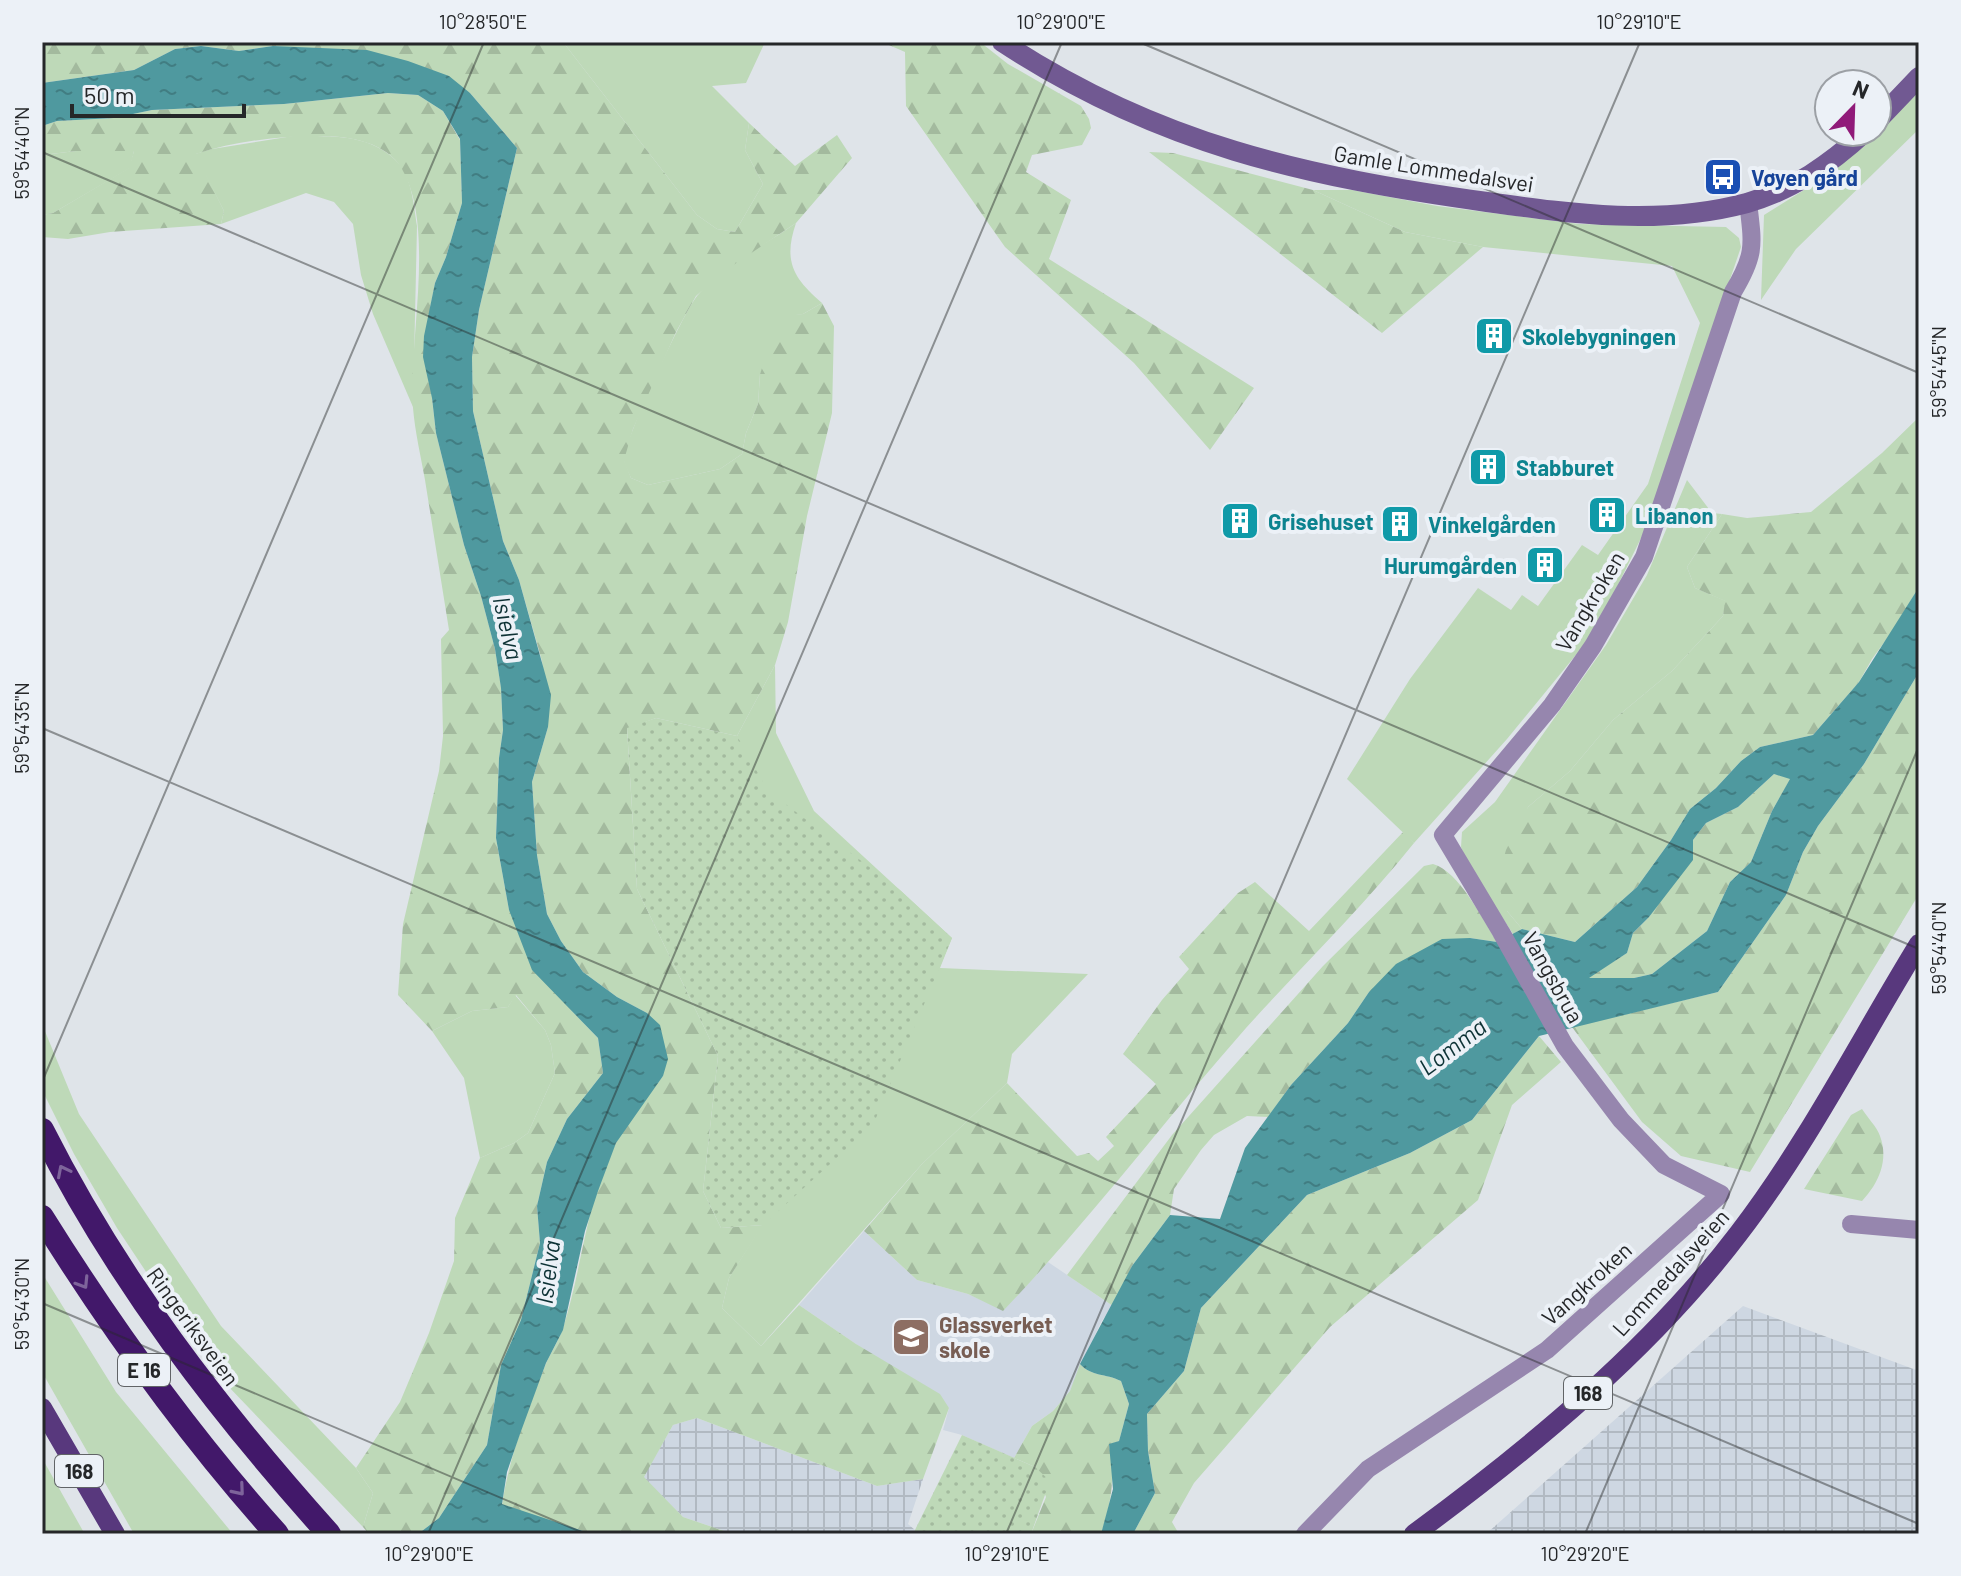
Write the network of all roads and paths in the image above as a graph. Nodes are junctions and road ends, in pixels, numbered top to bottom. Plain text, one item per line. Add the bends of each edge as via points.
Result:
1 (1002, 42) edge
2 (1919, 77) edge
3 (1893, 104) edge
4 (1845, 148) edge
5 (1748, 202) junction
6 (1501, 932) joint
7 (1919, 944) edge
8 (1565, 1046) joint
9 (42, 1130) edge
10 (42, 1217) edge
11 (1851, 1224) dead end
12 (1919, 1230) edge
13 (42, 1408) edge
14 (265, 1525) edge
15 (115, 1534) edge
16 (277, 1534) edge
17 (329, 1534) edge
18 (1305, 1534) edge
19 (1414, 1534) edge

1 - 5 street, Gamle Lommedalsvei via 1093,96 1161,126 1248,156 1340,179 1577,214 1679,215
2 - 3 street
4 - 5 street, Gamle Lommedalsvei via 1814,173
5 - 6 street, Vangkroken via 1751,256 1733,292 1644,557 1552,705 1443,835
6 - 8 street, Vangsbrua
7 - 19 main road, Lommedalsveien / 168 via 1787,1164 1708,1272 1578,1402
8 - 18 street, Vangkroken via 1621,1120 1664,1165 1721,1194 1547,1350 1368,1469
17 -> 9 highway, Ringeriksveien / E 16 via 214,1399 136,1292 73,1192
10 -> 14 highway, E 16 via 105,1317
11 - 12 street
13 - 15 main road, 168
14 - 16 highway, E 16

